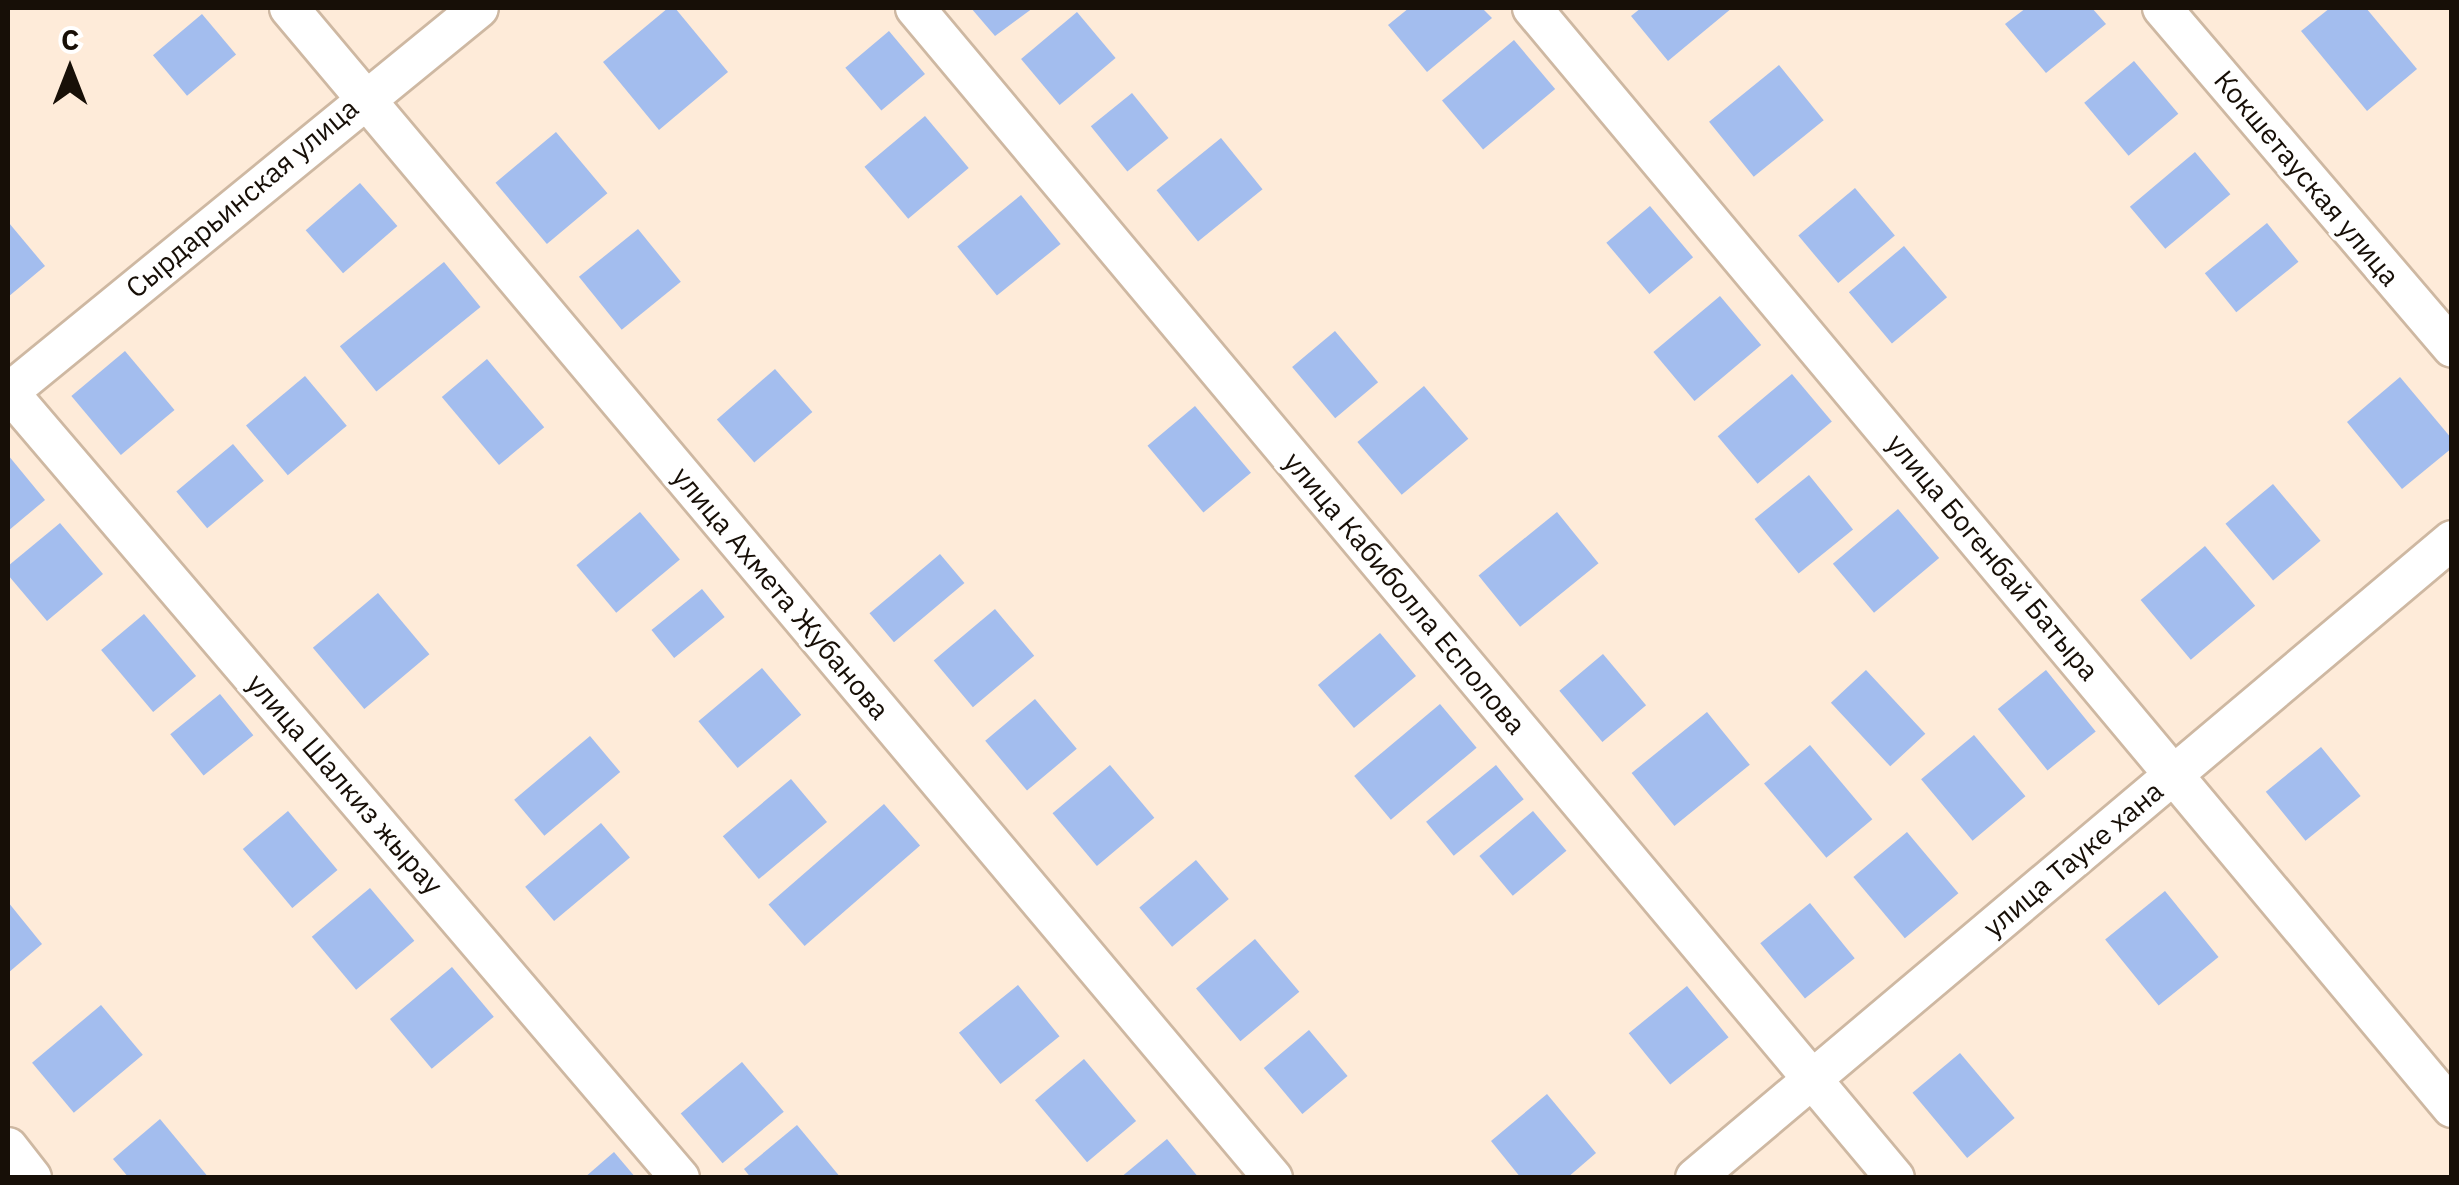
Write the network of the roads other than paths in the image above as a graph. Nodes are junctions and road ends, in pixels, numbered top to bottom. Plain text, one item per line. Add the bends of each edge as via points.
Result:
1 (289, 8) edge
2 (478, 8) edge
3 (916, 8) edge
4 (1532, 8) edge
5 (2162, 8) edge
6 (364, 97) junction
7 (2452, 348) edge
8 (8, 392) edge
9 (2452, 540) edge
10 (2174, 774) junction
11 (1813, 1080) junction
12 (2452, 1108) edge
13 (8, 1147) edge
14 (32, 1178) edge
15 (680, 1178) edge
16 (1273, 1178) edge
17 (1695, 1178) edge
18 (1895, 1178) edge

1 - 6 street, улица Ахмета Жубанова
2 - 6 street, Сырдарьинская улица
3 - 11 street, улица Кабиболла Есполова
4 - 10 street, улица Богенбай Батыра
5 - 7 street, Кокшетауская улица
6 - 8 street, Сырдарьинская улица
6 - 16 street, улица Ахмета Жубанова
8 - 15 street, улица Шалкиз жырау
9 - 10 street, улица Тауке хана
10 - 11 street, улица Тауке хана
10 - 12 street, улица Богенбай Батыра
11 - 17 street, улица Тауке хана
11 - 18 street, улица Кабиболла Есполова
13 - 14 street

